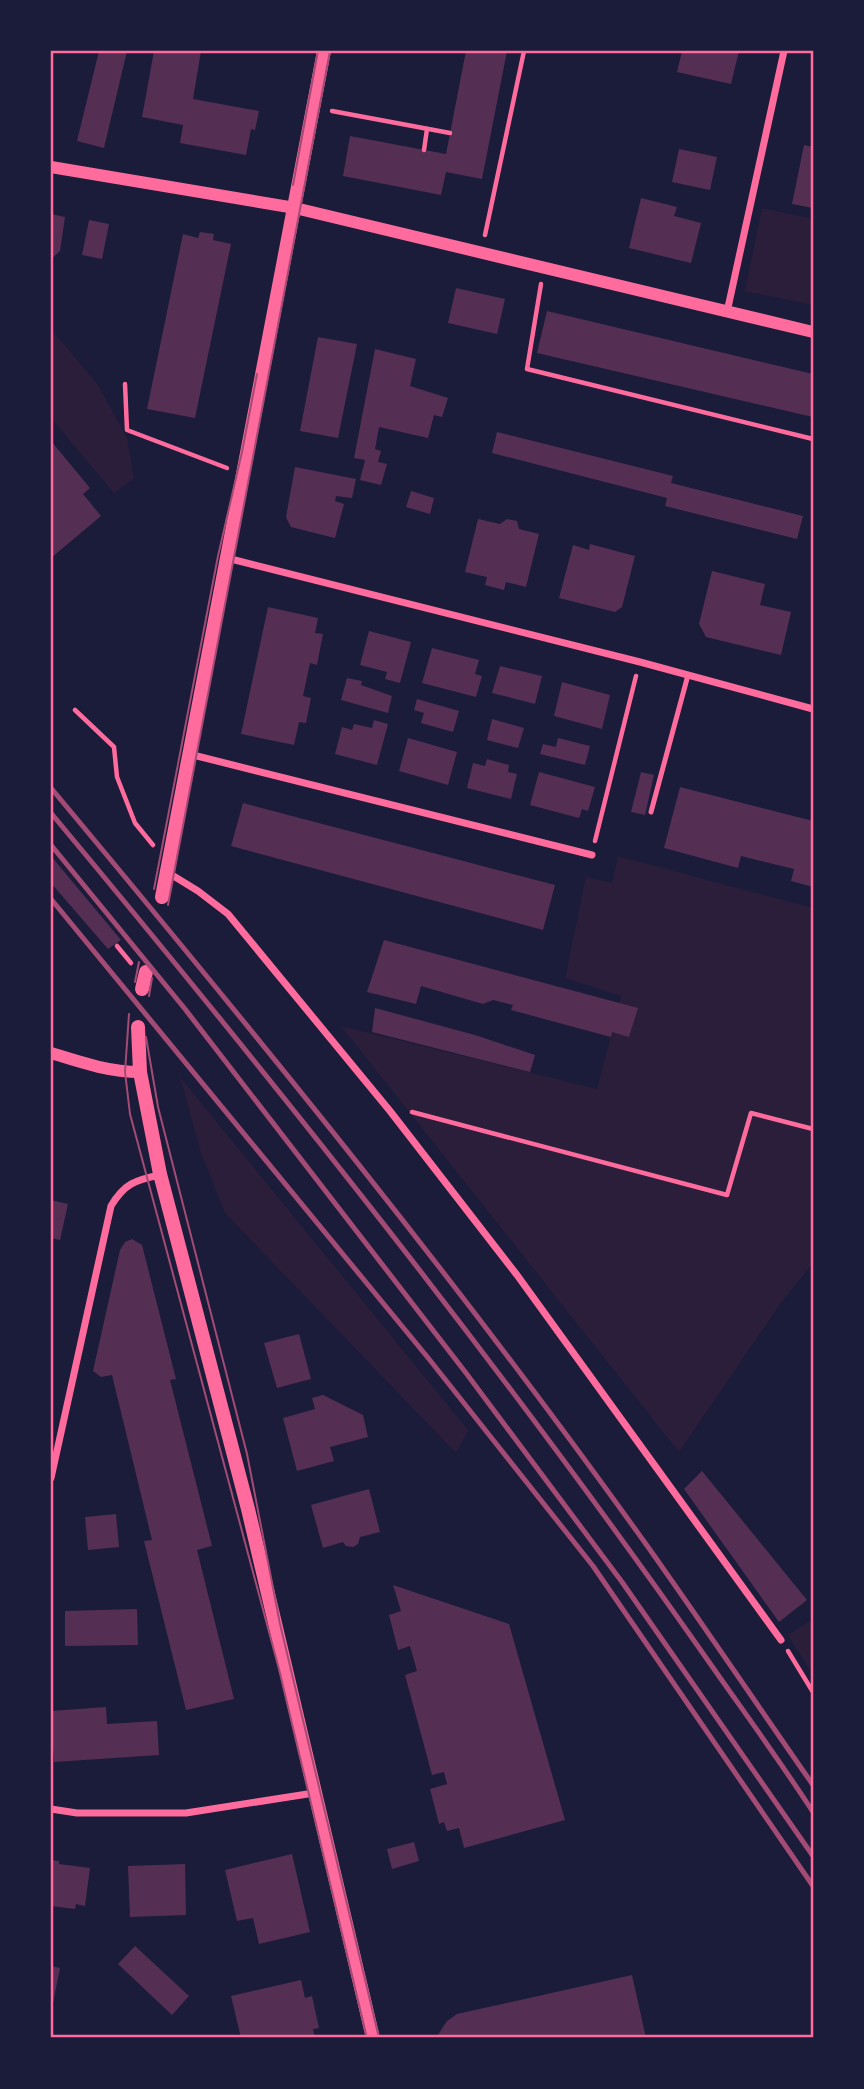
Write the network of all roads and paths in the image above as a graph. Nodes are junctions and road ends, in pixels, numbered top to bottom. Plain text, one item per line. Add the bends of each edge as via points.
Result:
1 (324, 51) edge
2 (524, 51) edge
3 (784, 51) edge
4 (314, 108) junction
5 (427, 129) junction
6 (450, 133) dead end
7 (424, 150) dead end
8 (51, 167) edge
9 (295, 208) junction
10 (481, 253) junction
11 (544, 268) junction
12 (727, 312) junction
13 (813, 332) edge
14 (125, 384) dead end
15 (813, 439) edge
16 (244, 472) junction
17 (227, 558) junction
18 (640, 662) junction
19 (688, 675) junction
20 (813, 709) edge
21 (75, 710) dead end
22 (189, 754) junction
23 (651, 812) dead end
24 (170, 849) junction
25 (592, 855) joint
26 (166, 872) junction
27 (162, 897) dead end
28 (146, 972) dead end
29 (142, 989) dead end
30 (138, 1027) dead end
31 (51, 1053) edge
32 (140, 1072) junction
33 (390, 1111) junction
34 (813, 1129) edge
35 (160, 1174) junction
36 (51, 1478) edge
37 (781, 1640) joint
38 (813, 1692) edge
39 (314, 1793) junction
40 (51, 1809) edge
41 (373, 2038) edge

1 - 4 main road
2 - 10 path
3 - 12 street
4 - 5 path
4 - 9 main road
5 - 6 path
5 - 7 path
8 - 9 street
9 - 10 street
9 - 16 main road
10 - 11 street
11 - 12 street
11 - 15 path via 527,369
12 - 13 street
14 - 16 path via 127,430
16 - 17 main road
17 - 18 street
17 - 22 main road
18 - 19 street
18 - 25 path
19 - 20 street
19 - 23 lane
21 - 24 path via 114,747 117,777 135,823 154,846
22 - 24 main road
22 - 25 street
24 - 26 main road
26 - 27 main road
26 - 33 street via 228,914
28 - 29 main road
30 - 32 main road
31 - 32 street via 102,1068
32 - 35 main road
33 - 34 path via 409,1111 727,1195 751,1113
33 - 37 street via 517,1275
35 - 36 street via 120,1191 111,1206
35 - 39 main road via 248,1509
37 - 38 path
39 - 40 street via 186,1813 77,1814
39 - 41 main road

